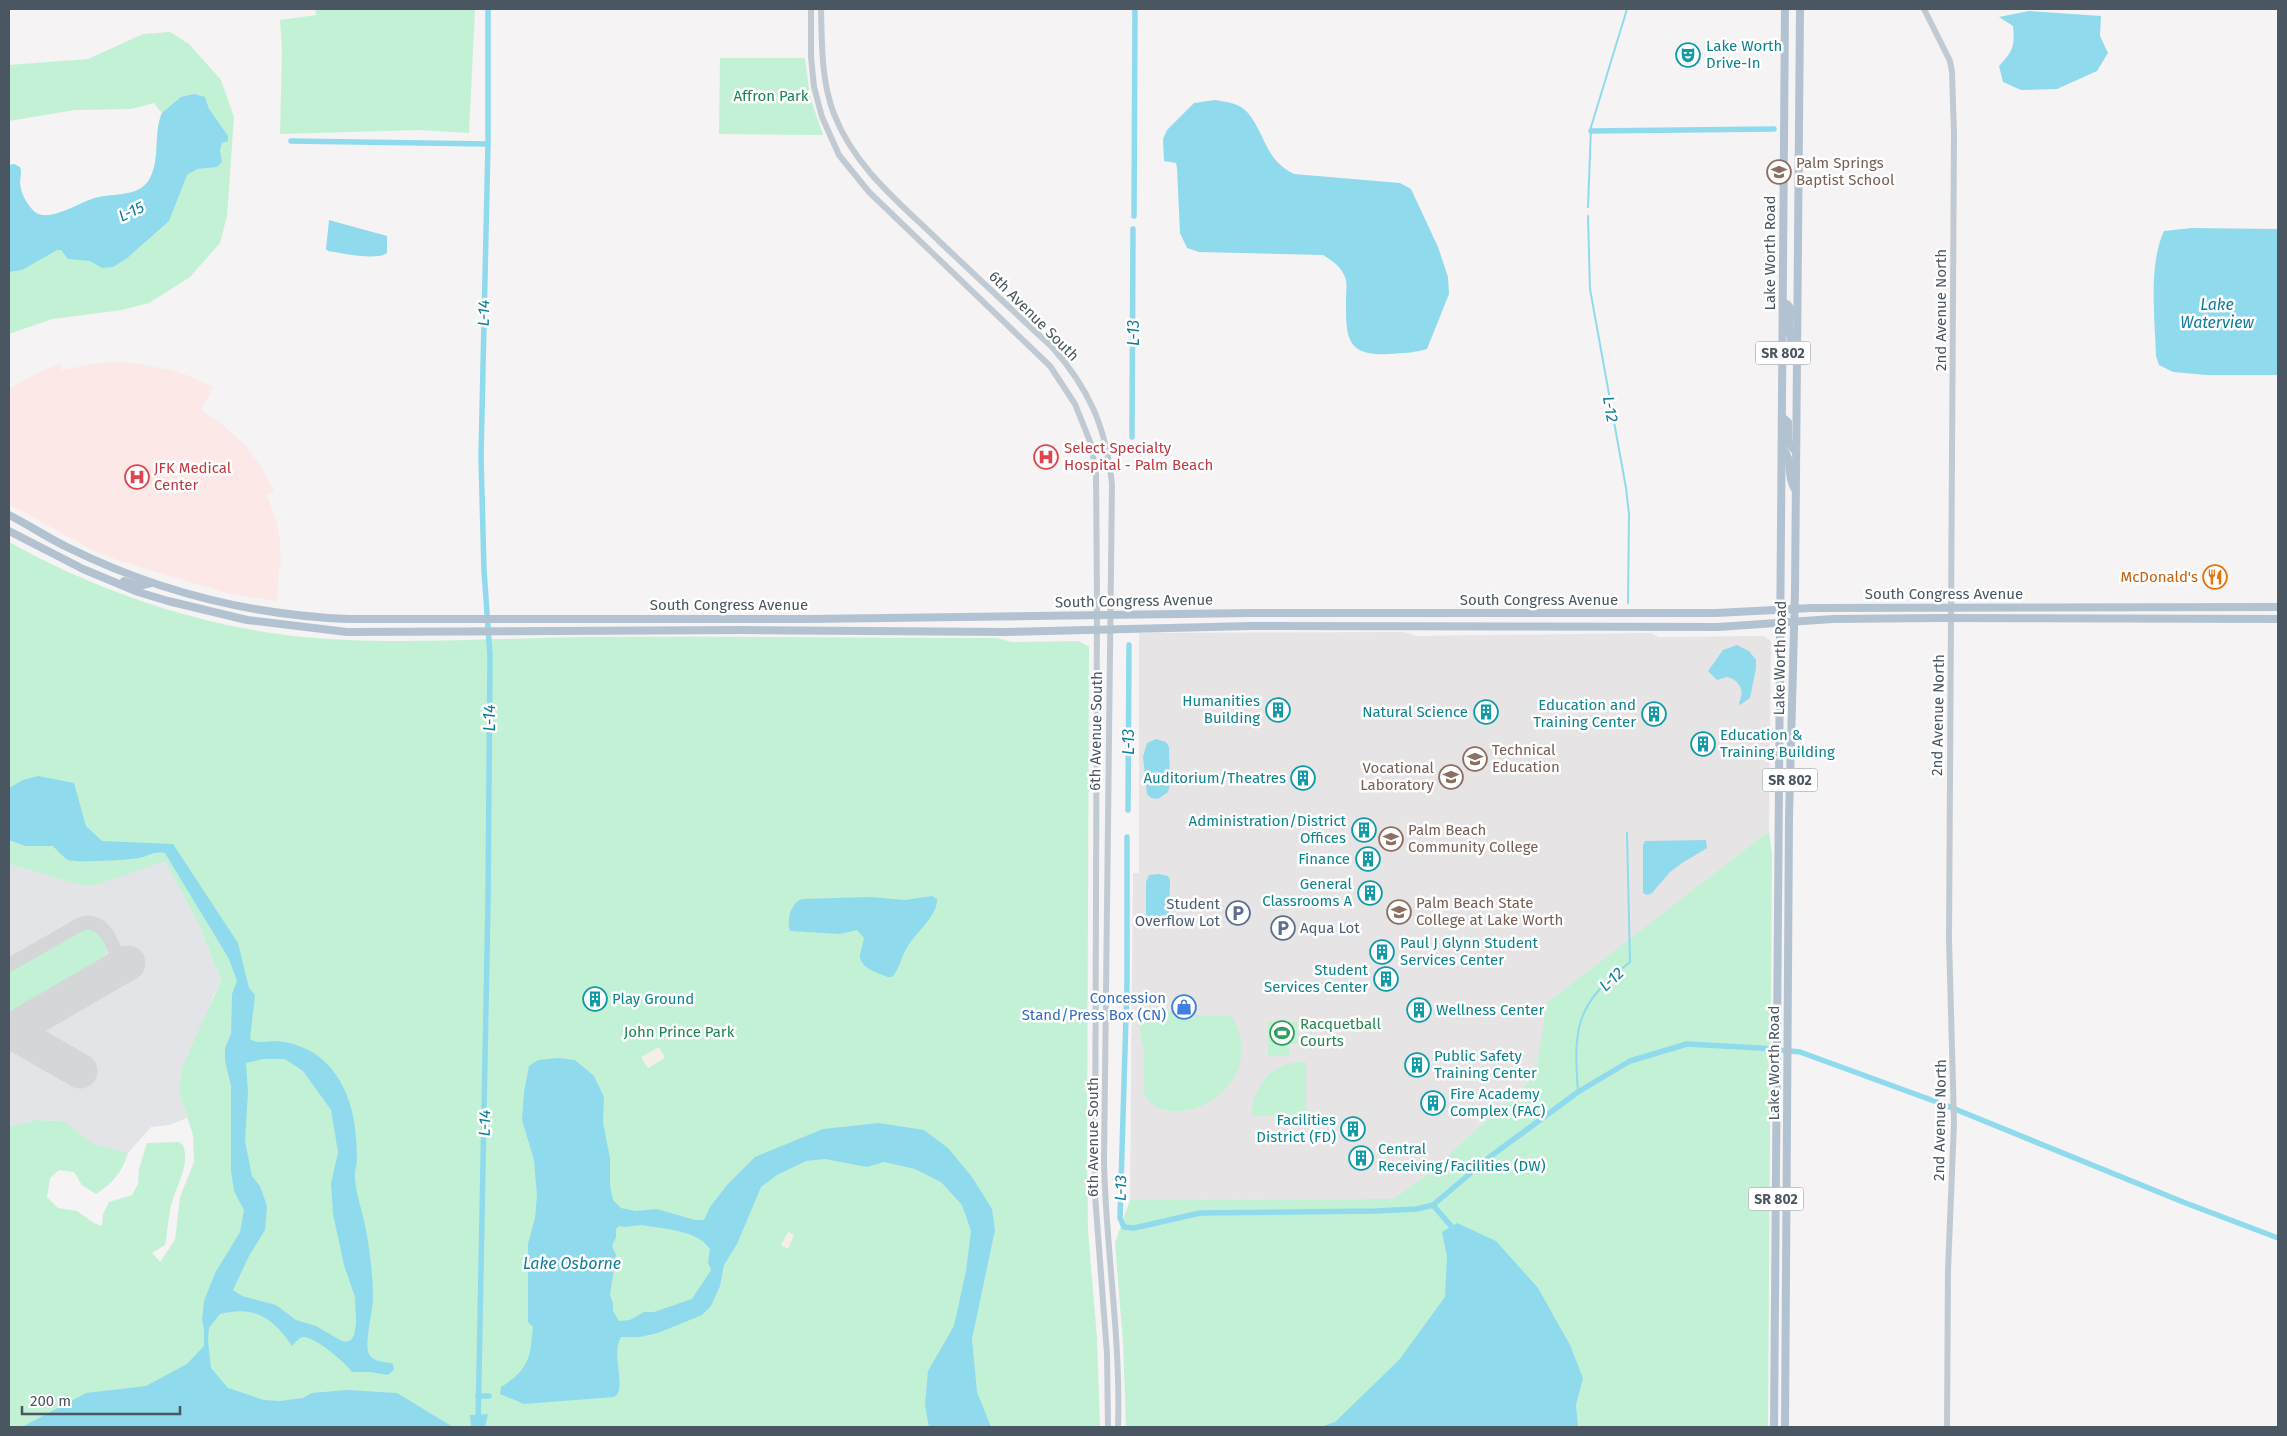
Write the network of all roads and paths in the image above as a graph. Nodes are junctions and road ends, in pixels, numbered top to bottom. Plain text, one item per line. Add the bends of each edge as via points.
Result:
1 (811, 9) edge
2 (821, 9) edge
3 (1785, 9) edge
4 (1800, 9) edge
5 (1924, 9) edge
6 (1783, 304) junction
7 (1798, 347) junction
8 (1782, 417) junction
9 (1782, 447) junction
10 (1796, 452) junction
11 (1796, 491) junction
12 (9, 515) edge
13 (9, 531) edge
14 (59, 558) junction
15 (151, 582) junction
16 (2127, 607) junction
17 (2161, 607) junction
18 (2278, 607) edge
19 (1952, 608) junction
20 (1795, 609) junction
21 (1781, 610) junction
22 (1111, 614) junction
23 (1097, 615) junction
24 (1952, 618) junction
25 (2111, 618) junction
26 (2143, 618) junction
27 (809, 619) junction
28 (830, 619) junction
29 (2278, 619) edge
30 (1793, 622) junction
31 (1780, 623) junction
32 (1110, 629) junction
33 (786, 630) junction
34 (809, 630) junction
35 (1097, 630) junction
36 (1777, 1102) junction
37 (1787, 1149) junction
38 (1108, 1427) edge
39 (1118, 1427) edge
40 (1774, 1427) edge
41 (1785, 1427) edge
42 (1947, 1427) edge

1 - 23 street, 6th Avenue South via 812,73 822,118 849,169 1039,355 1059,377 1075,404 1091,444 1096,474
2 - 22 street, 6th Avenue South via 826,82 834,112 845,138 868,172 1050,346 1088,396 1100,424 1111,469
3 - 6 main road, Lake Worth Road / SR 802
4 - 7 main road, Lake Worth Road / SR 802
5 - 19 street, 2nd Avenue North via 1945,50 1952,77
6 - 7 main road via 1790,308 1790,338
6 - 8 main road, Lake Worth Road / SR 802
7 - 10 main road, Lake Worth Road / SR 802
8 - 9 main road, Lake Worth Road / SR 802
8 - 10 main road via 1788,422 1788,442
9 - 11 main road via 1790,457 1790,481
9 - 21 main road, Lake Worth Road / SR 802
10 - 11 main road, Lake Worth Road / SR 802
11 - 20 main road, Lake Worth Road / SR 802
12 - 15 main road, South Congress Avenue via 67,548
13 - 14 main road, South Congress Avenue
14 - 15 main road via 74,559 139,586
14 - 33 main road, South Congress Avenue via 138,592 194,609 304,629 347,632
15 - 27 main road, South Congress Avenue via 228,604 315,618
16 - 17 main road, South Congress Avenue
16 - 19 main road, South Congress Avenue
16 - 25 main road
17 - 18 main road, South Congress Avenue
17 - 26 main road
19 - 20 main road, South Congress Avenue
19 - 24 street, 2nd Avenue North
20 - 21 main road, South Congress Avenue
20 - 30 main road, Lake Worth Road / SR 802
21 - 22 main road, South Congress Avenue
21 - 31 main road, Lake Worth Road / SR 802
22 - 23 main road, South Congress Avenue
22 - 32 street, 6th Avenue South
23 - 28 main road, South Congress Avenue
23 - 35 street, 6th Avenue South
24 - 25 main road, South Congress Avenue
24 - 30 main road, South Congress Avenue
24 - 42 street, 2nd Avenue North via 1949,939 1954,1122 1948,1270
25 - 26 main road, South Congress Avenue
26 - 29 main road, South Congress Avenue
27 - 28 main road, South Congress Avenue
27 - 33 main road via 803,625
28 - 34 main road via 815,624
30 - 31 main road, South Congress Avenue
30 - 37 main road, Lake Worth Road / SR 802
31 - 32 main road, South Congress Avenue via 1718,627
31 - 36 main road, Lake Worth Road / SR 802
32 - 35 main road, South Congress Avenue
32 - 39 street, 6th Avenue South via 1104,1162
33 - 34 main road, South Congress Avenue
34 - 35 main road, South Congress Avenue
35 - 38 street, 6th Avenue South via 1094,1163 1107,1354
36 - 37 main road via 1782,1139
36 - 40 main road, Lake Worth Road / SR 802
37 - 41 main road, Lake Worth Road / SR 802

